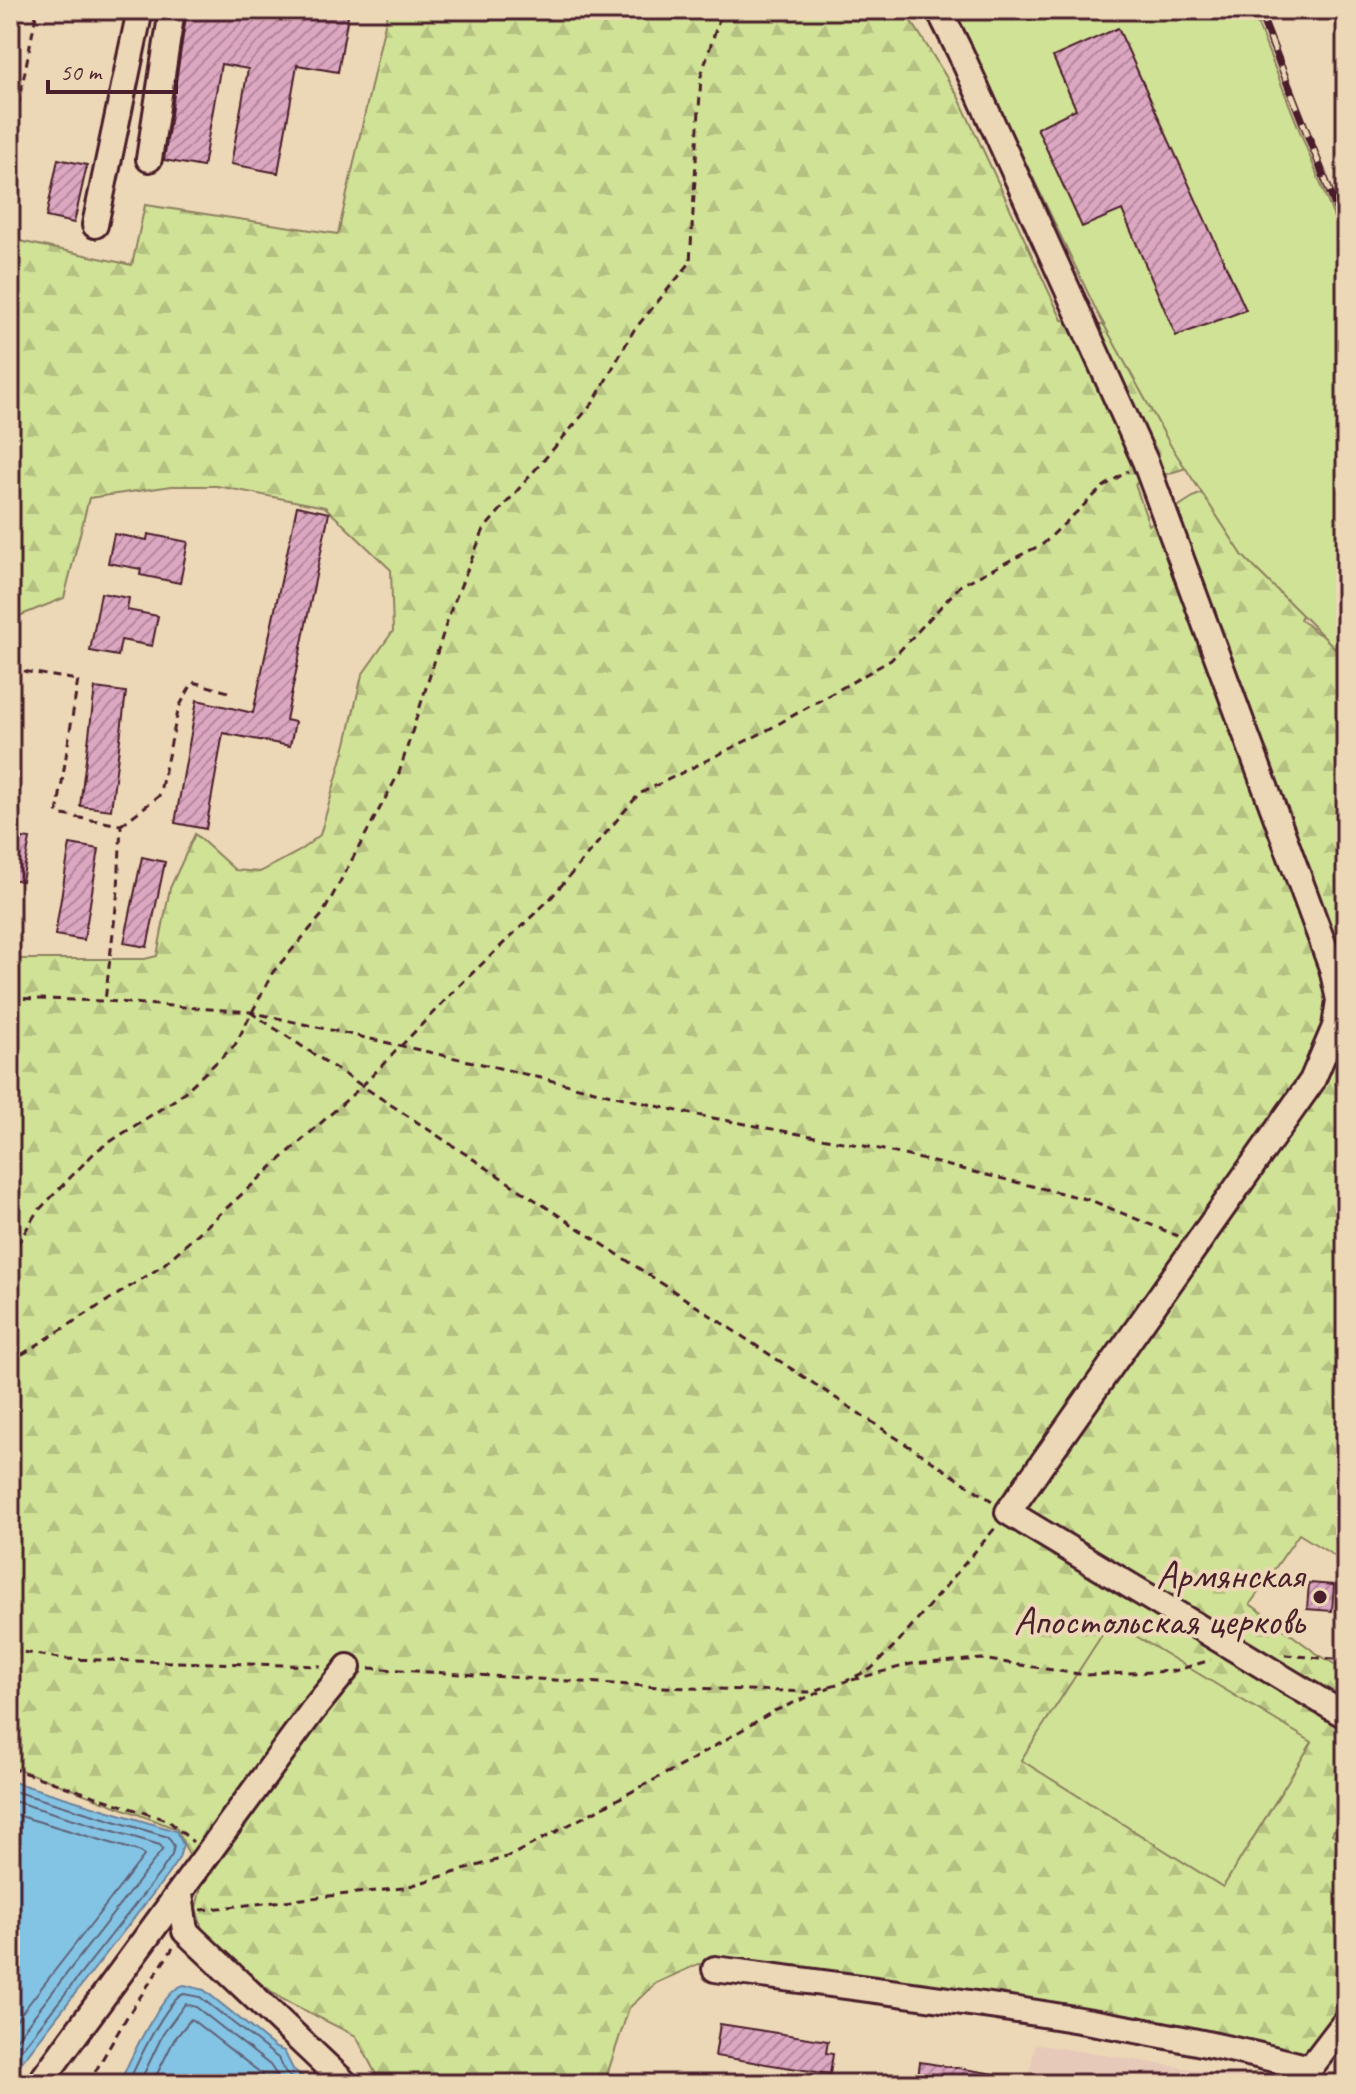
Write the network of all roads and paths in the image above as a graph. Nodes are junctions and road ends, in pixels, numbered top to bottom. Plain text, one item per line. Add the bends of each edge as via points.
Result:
1 (37, 10) edge
2 (140, 10) edge
3 (172, 10) edge
4 (722, 10) edge
5 (939, 10) edge
6 (10, 147) edge
7 (149, 159) dead end
8 (95, 225) dead end
9 (1145, 461) junction
10 (10, 669) edge
11 (232, 693) dead end
12 (121, 825) junction
13 (10, 998) edge
14 (105, 1001) junction
15 (250, 1012) junction
16 (404, 1046) junction
17 (362, 1086) junction
18 (1197, 1243) junction
19 (10, 1257) edge
20 (10, 1362) edge
21 (1008, 1512) junction
22 (10, 1650) edge
23 (1238, 1651) junction
24 (1285, 1655) dead end
25 (1346, 1660) edge
26 (348, 1667) junction
27 (844, 1682) junction
28 (1346, 1716) edge
29 (10, 1768) edge
30 (208, 1855) junction
31 (180, 1894) junction
32 (185, 1931) junction
33 (715, 1969) dead end
34 (1346, 2021) edge
35 (1308, 2076) edge
36 (39, 2084) edge
37 (88, 2084) edge
38 (346, 2084) edge

1 - 6 path
2 - 8 street
3 - 7 street
4 - 15 path via 701,76 690,263 634,330 593,403 484,529 450,612 399,773 322,915 273,972
5 - 9 street
9 - 16 path via 1103,487 1043,544 961,585 891,660 639,794 550,899
9 - 18 street via 1332,968 1339,1000 1335,1027 1312,1081
10 - 12 path via 78,680 57,814
11 - 12 path via 193,682 179,707 159,796
12 - 14 path
13 - 14 path
14 - 15 path
15 - 16 path
15 - 17 path
15 - 19 path via 235,1045 179,1097 96,1151 36,1213
16 - 17 path
16 - 18 path via 1090,1200
17 - 20 path via 161,1267
17 - 21 path
18 - 21 street
21 - 23 street
21 - 27 path via 898,1642 871,1669
22 - 26 path via 65,1659
23 - 27 path via 1174,1671 1085,1675 982,1659 911,1664
23 - 28 street
24 - 25 path
26 - 27 path via 794,1692
26 - 30 street
27 - 32 path via 774,1711 510,1856 403,1888 200,1910
29 - 30 path via 169,1821
30 - 31 street
31 - 32 street
31 - 36 street
32 - 37 path
32 - 38 street
33 - 35 street via 928,1996 1200,2041
34 - 35 street

